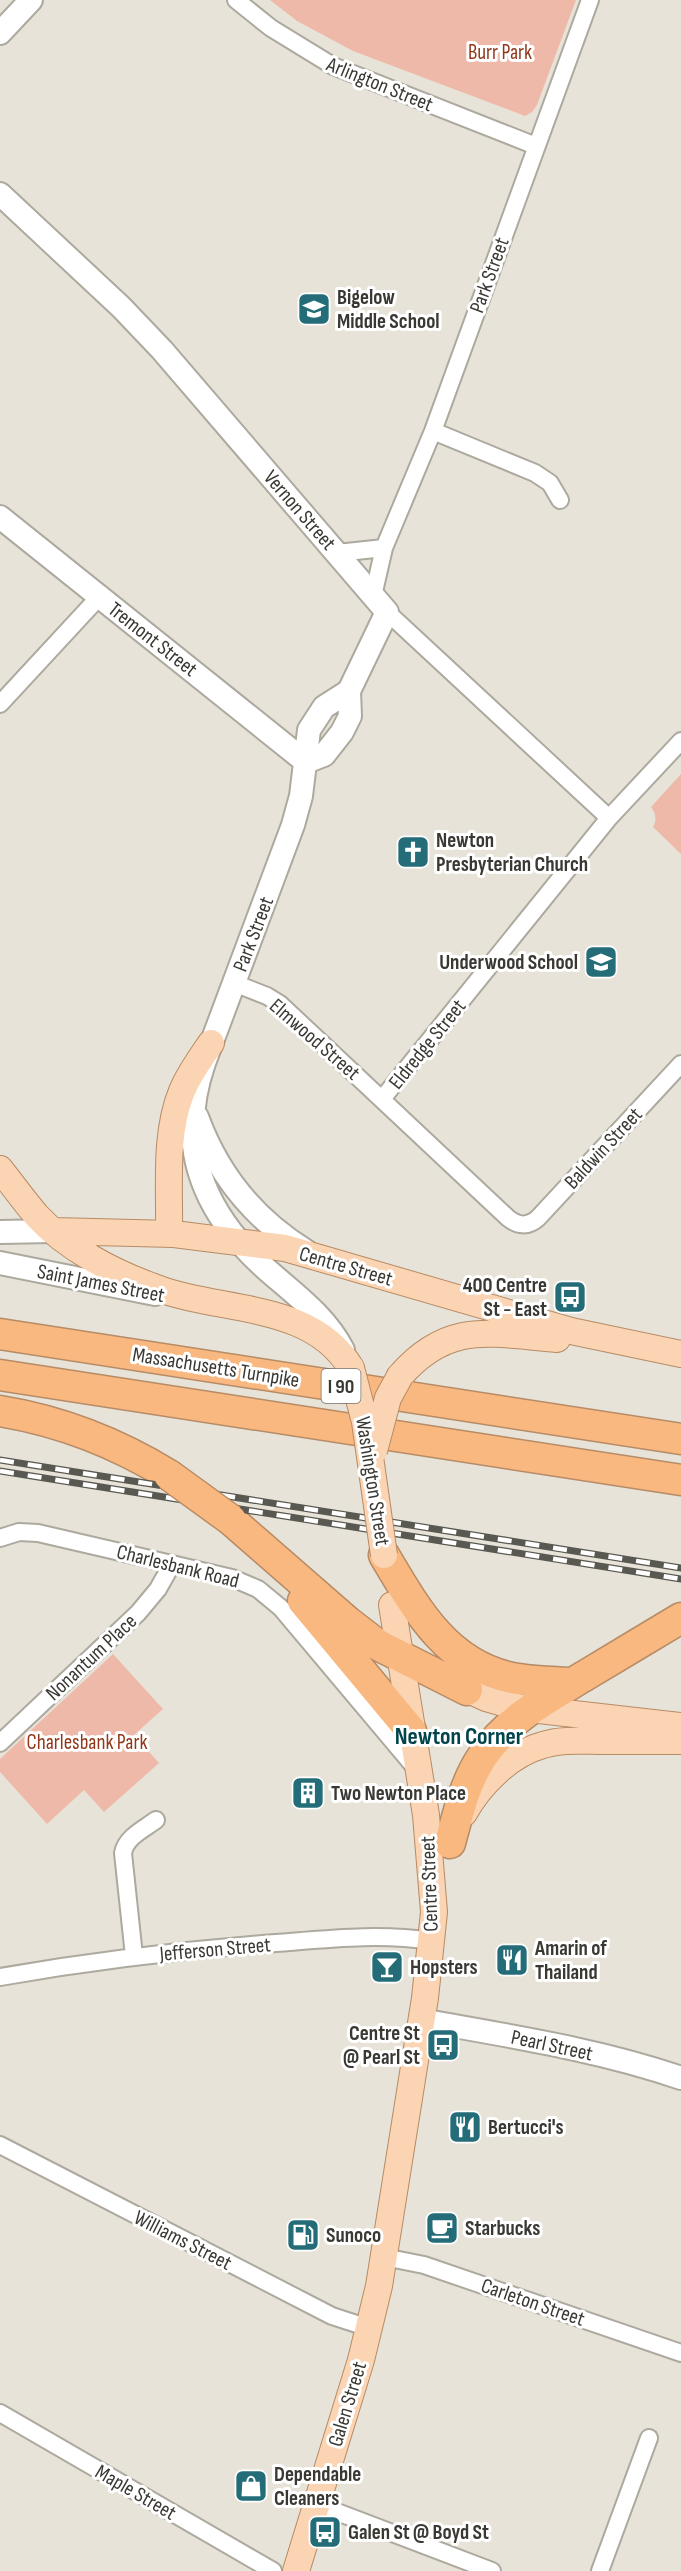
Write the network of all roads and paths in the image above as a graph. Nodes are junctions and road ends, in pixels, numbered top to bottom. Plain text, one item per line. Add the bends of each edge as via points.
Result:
1 (31, 0) edge
2 (236, 0) edge
3 (590, 0) edge
4 (0, 33) edge
5 (536, 146) junction
6 (0, 194) edge
7 (433, 431) junction
8 (560, 500) dead end
9 (0, 517) edge
10 (384, 548) junction
11 (337, 553) junction
12 (99, 597) junction
13 (380, 604) junction
14 (0, 704) edge
15 (681, 741) edge
16 (306, 762) junction
17 (609, 818) junction
18 (234, 983) junction
19 (211, 1044) junction
20 (681, 1064) edge
21 (382, 1100) junction
22 (193, 1104) junction
23 (0, 1169) edge
24 (528, 1223) joint
25 (54, 1231) junction
26 (0, 1232) edge
27 (169, 1234) junction
28 (239, 1241) junction
29 (314, 1256) junction
30 (0, 1263) edge
31 (201, 1302) junction
32 (0, 1334) edge
33 (632, 1345) junction
34 (681, 1354) edge
35 (351, 1368) junction
36 (0, 1375) edge
37 (0, 1411) edge
38 (681, 1439) edge
39 (371, 1462) junction
40 (681, 1480) edge
41 (0, 1538) edge
42 (266, 1551) junction
43 (384, 1555) junction
44 (172, 1564) junction
45 (392, 1605) junction
46 (681, 1618) edge
47 (399, 1656) junction
48 (572, 1683) junction
49 (467, 1690) junction
50 (531, 1710) junction
51 (681, 1726) edge
52 (411, 1731) junction
53 (681, 1741) edge
54 (0, 1743) edge
55 (418, 1771) junction
56 (156, 1820) dead end
57 (450, 1843) junction
58 (434, 1910) junction
59 (431, 1941) junction
60 (134, 1956) junction
61 (0, 1977) edge
62 (421, 2020) junction
63 (681, 2078) edge
64 (0, 2145) edge
65 (383, 2264) junction
66 (369, 2328) junction
67 (681, 2353) edge
68 (0, 2413) edge
69 (649, 2438) dead end
70 (316, 2504) junction
71 (273, 2571) edge
72 (296, 2571) edge
73 (492, 2571) edge
74 (600, 2571) edge

1 - 4 street
2 - 5 street, Arlington Street via 271,28 333,66
3 - 5 street, Park Street
5 - 7 street, Park Street
6 - 11 street, Vernon Street via 162,350
7 - 8 street via 535,473 550,483
7 - 10 street, Park Street
9 - 12 street, Tremont Street
10 - 11 street
10 - 13 street, Park Street
11 - 13 street, Vernon Street
12 - 14 street
12 - 16 street, Tremont Street
13 - 16 street, Park Street via 349,692 324,707 311,726
13 - 17 street, Vernon Street
15 - 17 street, Eldredge Street
16 - 18 street, Park Street via 286,849
17 - 21 street, Eldredge Street
18 - 19 street, Park Street
18 - 21 street, Elmwood Street via 280,1004
19 - 22 street, Park Street
19 - 27 main road via 189,1076 176,1112 170,1157
20 - 24 street, Baldwin Street
21 - 24 street, Elmwood Street via 508,1218
22 - 28 street, Park Street via 192,1139 199,1174 218,1213
22 - 29 street via 210,1148 234,1188 271,1226
23 - 25 main road, Washington Street via 36,1215
25 - 26 street, Saint James Street
25 - 27 main road, Centre Street
25 - 31 main road, Washington Street via 118,1272
27 - 28 main road, Centre Street
28 - 29 main road, Centre Street
28 - 35 street, Park Street via 327,1325
29 - 33 main road, Centre Street via 525,1319
30 - 31 street, Saint James Street
31 - 35 main road, Washington Street via 284,1317 304,1325 331,1342
32 - 38 highway, Massachusetts Turnpike / I 90
33 - 34 main road, Centre Street
33 - 39 main road, Centre Street, bridge via 470,1333 437,1344 400,1376 385,1406
35 - 39 main road, Washington Street, bridge
36 - 40 highway, Massachusetts Turnpike / I 90
37 - 42 highway, bridge via 88,1434 129,1452 169,1475
39 - 43 main road, Washington Street, bridge
41 - 44 street, Charlesbank Road via 19,1532 38,1533
42 - 47 highway via 348,1622
42 - 52 highway via 307,1607
43 - 45 main road, Washington Street
43 - 48 highway via 422,1617 442,1641 465,1659 502,1676
44 - 54 street, Nonantum Place via 159,1589 138,1613
44 - 55 street, Charlesbank Road via 241,1580 266,1594
45 - 47 main road, Centre Street
45 - 49 main road, Washington Street via 402,1632 418,1656
46 - 48 highway
47 - 49 highway
47 - 52 main road, Centre Street
48 - 50 highway
49 - 50 main road, Washington Street
50 - 51 main road, Washington Street
50 - 57 highway via 501,1732 477,1764
52 - 55 main road, Centre Street
53 - 57 main road via 564,1741 532,1749 481,1788
55 - 58 main road, Centre Street via 428,1830
56 - 60 street via 130,1839 123,1853
57 - 58 main road
58 - 59 main road, Centre Street
59 - 60 street, Jefferson Street via 379,1936
59 - 62 main road, Centre Street
60 - 61 street, Jefferson Street
62 - 63 street, Pearl Street via 552,2044
62 - 65 main road, Centre Street
64 - 66 street, Williams Street via 332,2316
65 - 66 main road, Galen Street
65 - 67 street, Carleton Street via 424,2265
66 - 70 main road, Galen Street
68 - 71 street, Maple Street
69 - 74 street
70 - 72 main road, Galen Street
70 - 73 street

